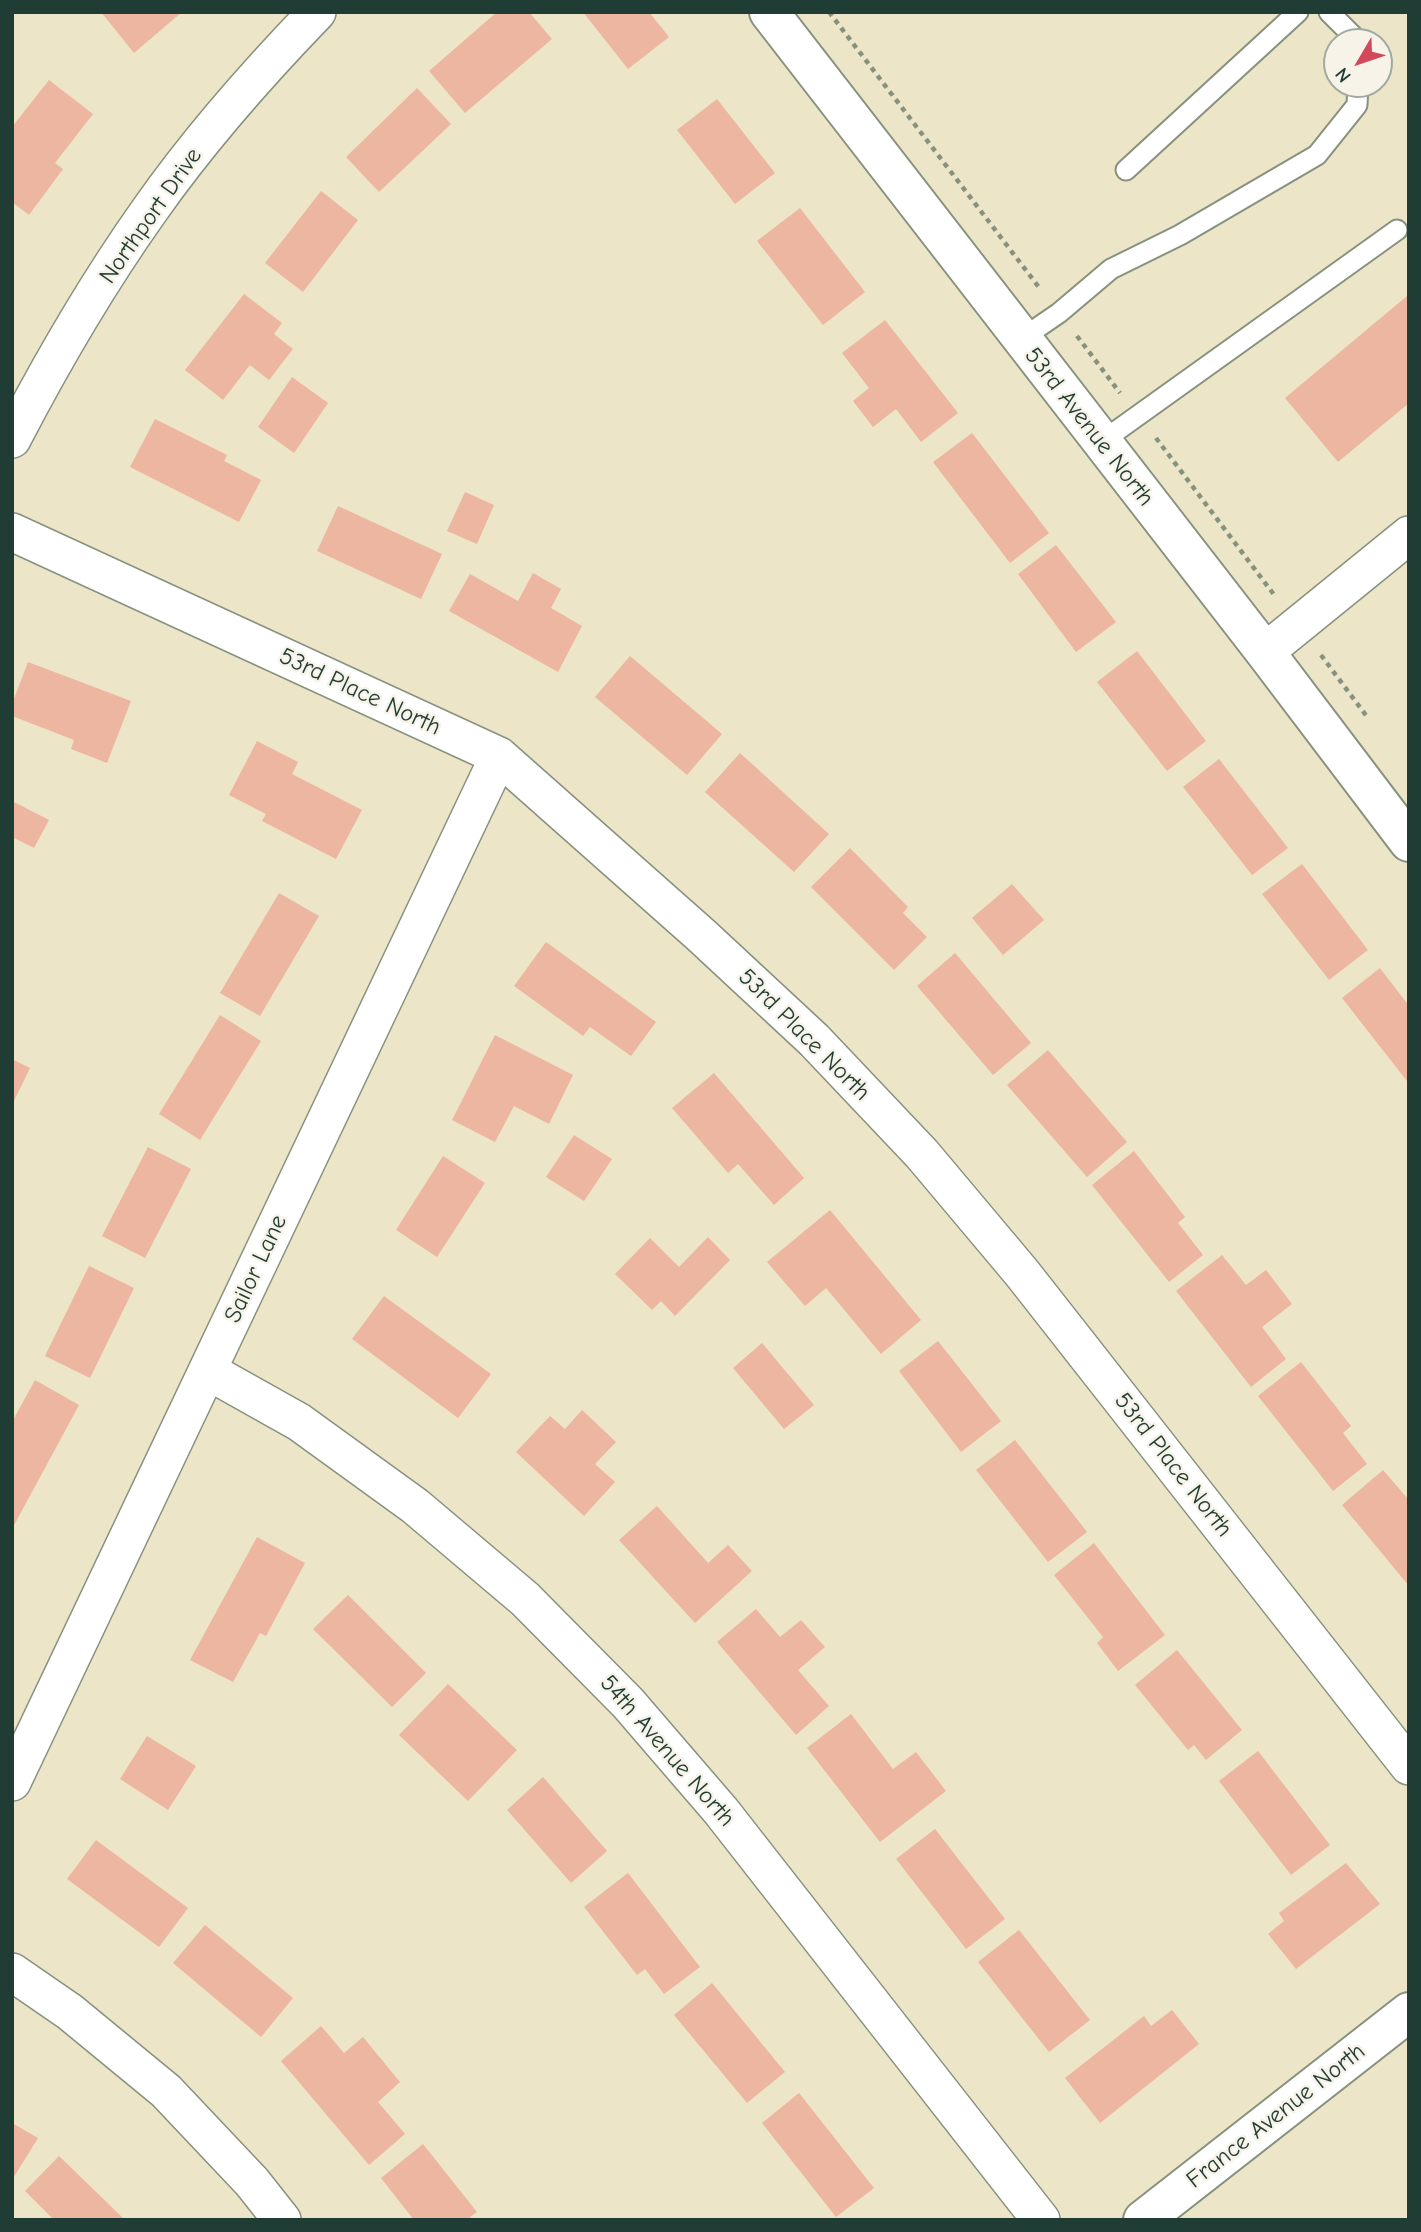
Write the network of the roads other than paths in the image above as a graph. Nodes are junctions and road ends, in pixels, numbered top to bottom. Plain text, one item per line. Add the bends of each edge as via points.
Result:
1 (317, 12) edge
2 (769, 12) edge
3 (1298, 12) edge
4 (1329, 12) edge
5 (1345, 28) edge
6 (1357, 98) edge
7 (1126, 170) dead end
8 (1397, 230) dead end
9 (1021, 339) junction
10 (12, 439) edge
11 (1101, 442) junction
12 (12, 532) edge
13 (1409, 535) edge
14 (1265, 652) junction
15 (499, 756) junction
16 (1409, 842) edge
17 (208, 1371) junction
18 (1409, 1766) edge
19 (12, 1782) edge
20 (12, 1972) edge
21 (1409, 2012) edge
22 (282, 2220) edge
23 (1041, 2220) edge
24 (1143, 2220) edge

1 - 10 street, Northport Drive via 258,73 149,211 54,358
2 - 9 street, 53rd Avenue North
3 - 7 lane
4 - 5 lane
6 - 9 lane via 1357,105 1317,155 1180,235 1111,269
8 - 11 lane
9 - 11 street, 53rd Avenue North
11 - 14 street, 53rd Avenue North
12 - 15 street, 53rd Place North
13 - 14 street
14 - 16 street, 53rd Avenue North
15 - 17 street, Sailor Lane
15 - 18 street, 53rd Place North via 814,1040 922,1154 1022,1273
17 - 19 street, Sailor Lane
17 - 23 street, 54th Avenue North via 299,1422 415,1506 526,1600 610,1684 721,1811
20 - 22 street via 70,2012 166,2091
21 - 24 street, France Avenue North

